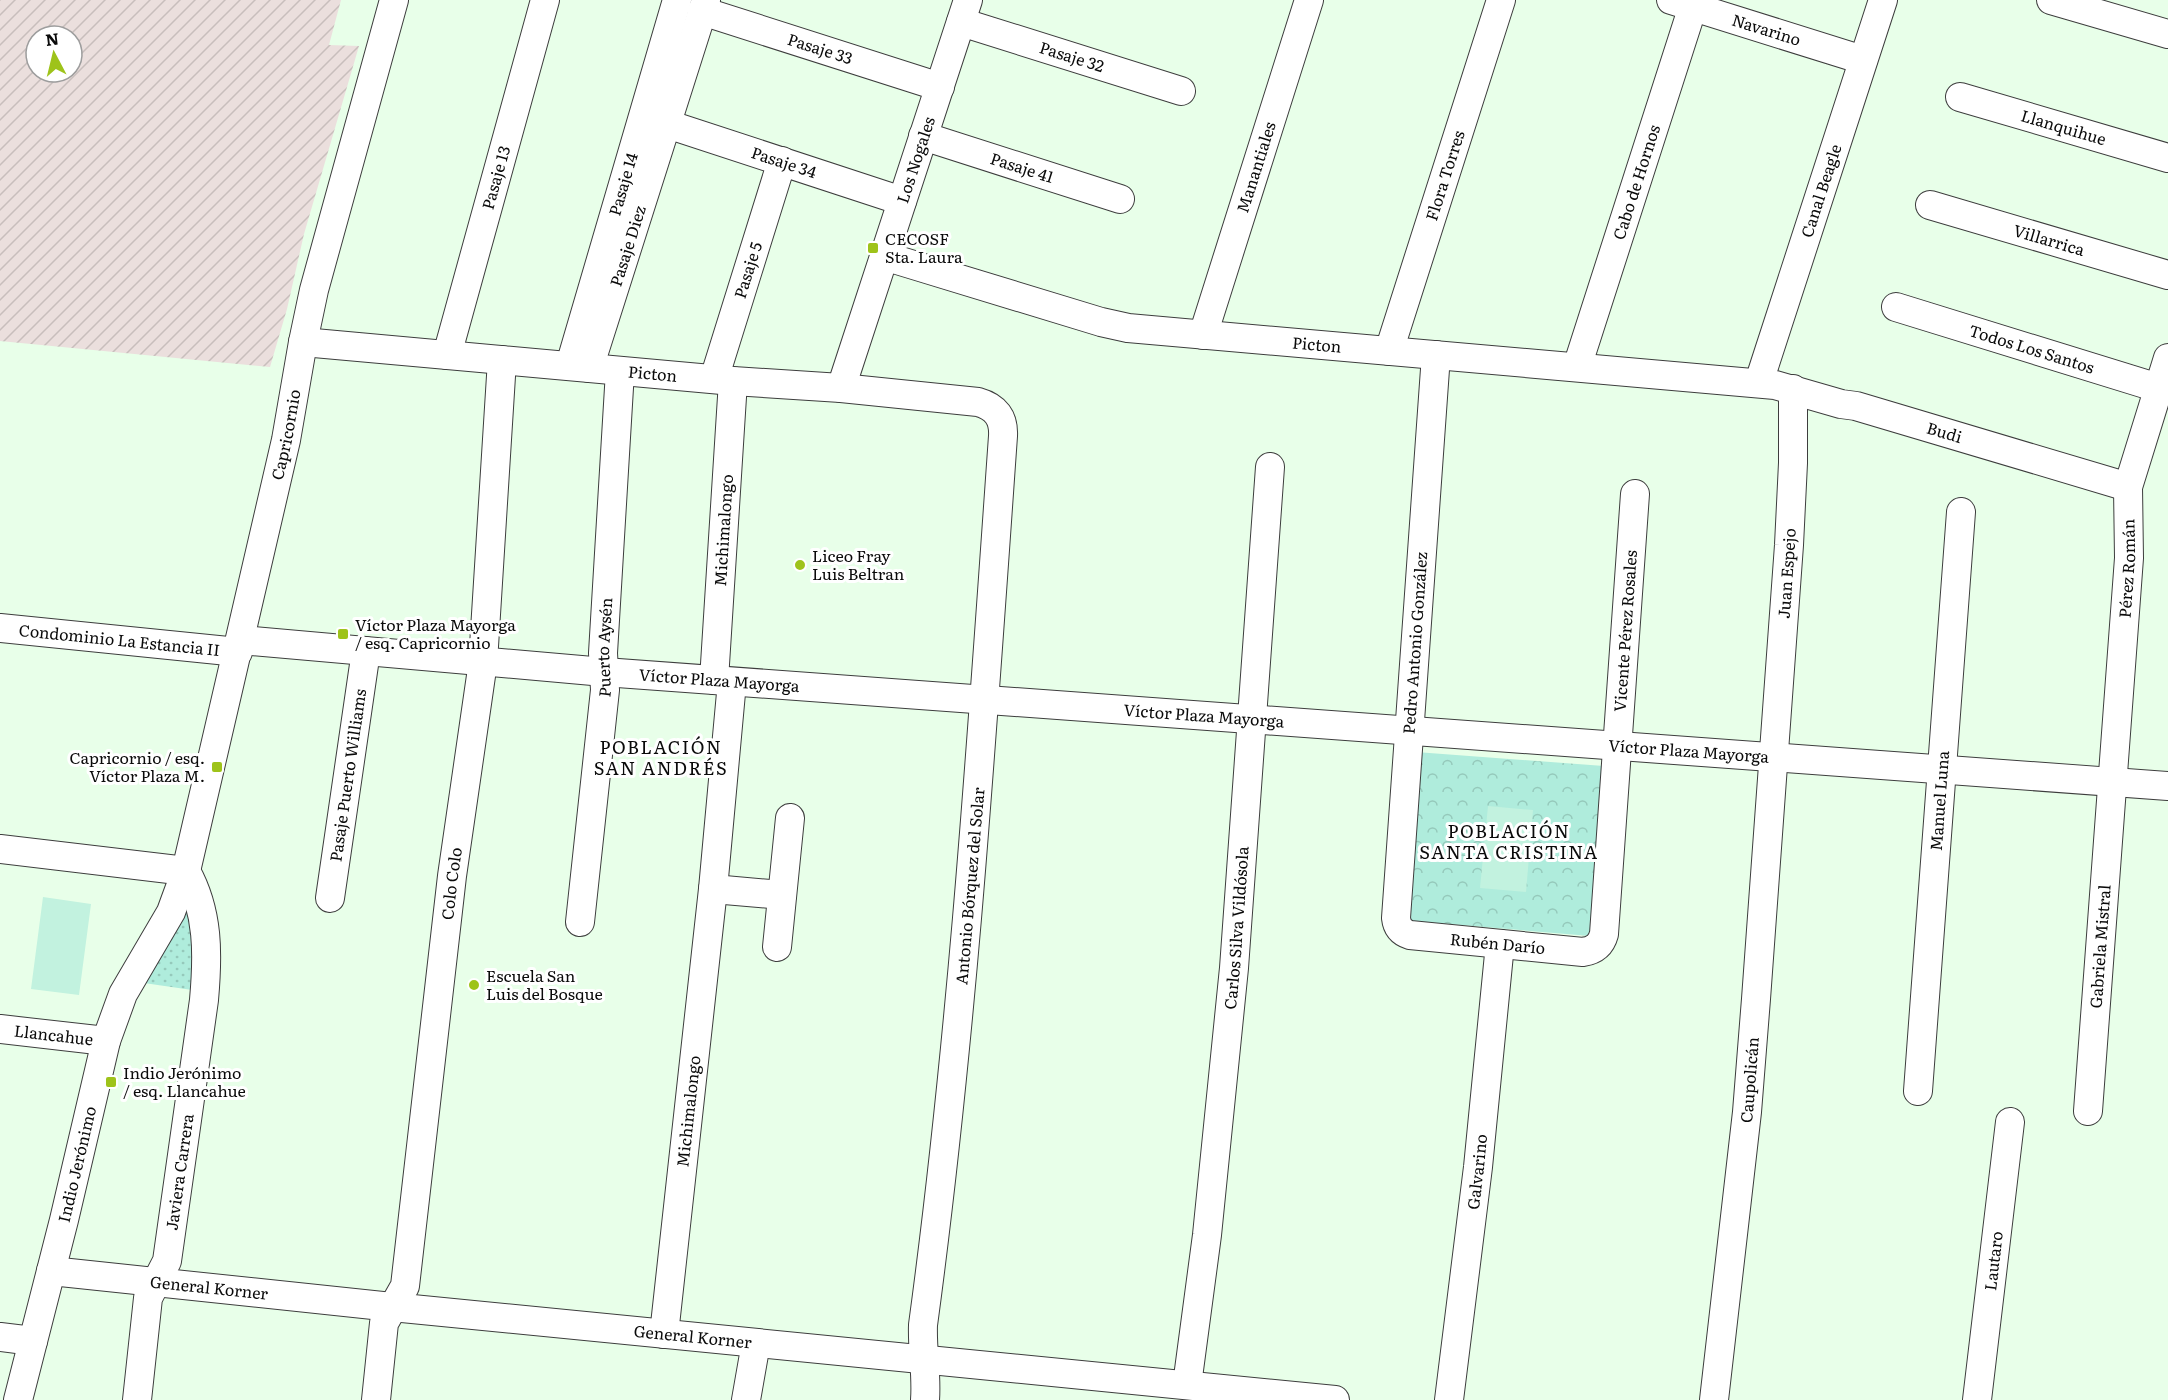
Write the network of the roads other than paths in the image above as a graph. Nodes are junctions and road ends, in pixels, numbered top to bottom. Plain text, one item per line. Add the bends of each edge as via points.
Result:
1 (394, 0) edge
2 (545, 0) edge
3 (1309, 0) edge
4 (1501, 0) edge
5 (1883, 0) edge
6 (2051, 0) edge
7 (1686, 2) edge
8 (695, 4) edge
9 (964, 11) edge
10 (2168, 34) edge
11 (1863, 60) junction
12 (940, 87) junction
13 (1181, 91) dead end
14 (1959, 97) dead end
15 (667, 124) junction
16 (923, 136) junction
17 (2168, 158) edge
18 (782, 162) junction
19 (1120, 199) dead end
20 (902, 201) junction
21 (1930, 206) dead end
22 (884, 256) junction
23 (2168, 275) edge
24 (1896, 307) dead end
25 (1203, 335) junction
26 (303, 342) junction
27 (1389, 351) junction
28 (447, 355) junction
29 (1436, 355) junction
30 (2168, 358) edge
31 (502, 360) junction
32 (1577, 366) junction
33 (580, 367) junction
34 (620, 371) junction
35 (723, 380) junction
36 (1759, 382) junction
37 (841, 388) junction
38 (1792, 389) junction
39 (2163, 389) edge
40 (998, 413) joint
41 (1270, 467) dead end
42 (2128, 487) junction
43 (1635, 494) dead end
44 (1961, 512) dead end
45 (0, 628) edge
46 (239, 646) junction
47 (366, 651) junction
48 (483, 662) junction
49 (604, 672) junction
50 (723, 681) junction
51 (985, 699) junction
52 (1252, 719) junction
53 (1408, 731) junction
54 (1618, 746) junction
55 (1773, 757) junction
56 (1943, 770) junction
57 (2113, 782) junction
58 (2168, 786) edge
59 (790, 818) dead end
60 (0, 849) edge
61 (186, 871) junction
62 (713, 889) junction
63 (782, 895) junction
64 (330, 898) dead end
65 (579, 922) dead end
66 (1400, 930) joint
67 (1500, 944) junction
68 (777, 947) dead end
69 (1597, 947) joint
70 (0, 1029) edge
71 (106, 1041) junction
72 (1918, 1091) dead end
73 (2088, 1111) dead end
74 (2010, 1122) dead end
75 (51, 1271) junction
76 (156, 1282) junction
77 (392, 1307) junction
78 (664, 1334) junction
79 (0, 1337) edge
80 (33, 1341) junction
81 (756, 1343) junction
82 (924, 1358) junction
83 (1187, 1385) junction
84 (1128, 1390) edge
85 (18, 1400) edge
86 (137, 1400) edge
87 (376, 1400) edge
88 (746, 1400) edge
89 (925, 1400) edge
90 (1335, 1400) edge
91 (1449, 1400) edge
92 (1714, 1400) edge
93 (1977, 1400) edge

1 - 26 street, Capricornio
2 - 28 street, Pasaje 13
3 - 25 street, Manantiales
4 - 27 street, Flora Torres
5 - 11 street, Canal Beagle
6 - 10 street
7 - 11 street, Navarino
7 - 32 street, Cabo de Hornos
8 - 12 street, Pasaje 33
8 - 15 street
8 - 33 street, Pasaje 14
9 - 12 street, Los Nogales
9 - 13 street, Pasaje 32
11 - 36 street, Canal Beagle
12 - 16 street, Los Nogales
14 - 17 street, Llanquihue
15 - 18 street, Pasaje 34
15 - 33 street, Pasaje Diez
16 - 19 street, Pasaje 41
16 - 20 street, Los Nogales
18 - 20 street, Pasaje 34
18 - 35 street, Pasaje 5
20 - 22 street, Los Nogales
21 - 23 street, Villarrica
22 - 25 street, Picton via 1114,326
22 - 37 street, Los Nogales
24 - 39 street, Todos Los Santos
25 - 27 street, Picton
26 - 28 street, Picton
26 - 46 street, Capricornio via 291,418
27 - 29 street, Picton
28 - 31 street, Picton
29 - 32 street, Picton
29 - 53 street, Pedro Antonio González
30 - 39 street, Pérez Román
31 - 33 street, Picton
31 - 48 street, Colo Colo
32 - 36 street, Picton
33 - 34 street, Picton
34 - 35 street, Picton
34 - 49 street, Puerto Aysén
35 - 37 street, Picton
35 - 50 street, Michimalongo
36 - 38 street, Budi
37 - 40 street, Picton via 978,402
38 - 42 street, Budi
38 - 55 street, Juan Espejo via 1791,525
39 - 42 street, Pérez Román
40 - 51 street, Antonio Bórquez del Solar via 1004,428
41 - 52 street, Carlos Silva Vildósola
42 - 57 street, Pérez Román via 2129,558
43 - 54 street, Vicente Pérez Rosales
44 - 56 street, Manuel Luna
45 - 46 street, Condominio La Estancia II
46 - 47 street, Víctor Plaza Mayorga
46 - 61 street, Capricornio
47 - 48 street, Víctor Plaza Mayorga
47 - 64 street, Pasaje Puerto Williams
48 - 49 street, Víctor Plaza Mayorga
48 - 77 street, Colo Colo via 452,876 405,1286
49 - 50 street, Víctor Plaza Mayorga
49 - 65 street, Puerto Aysén
50 - 51 street, Víctor Plaza Mayorga
50 - 62 street, Michimalongo
51 - 52 street, Víctor Plaza Mayorga
51 - 82 street, Antonio Bórquez del Solar via 960,1001 923,1325
52 - 53 street, Víctor Plaza Mayorga
52 - 83 street, Carlos Silva Vildósola via 1224,1084
53 - 54 street, Víctor Plaza Mayorga
53 - 66 street, Pedro Antonio González via 1396,918
54 - 55 street, Víctor Plaza Mayorga
54 - 69 street, Vicente Pérez Rosales via 1604,934
55 - 56 street, Víctor Plaza Mayorga
55 - 92 street, Caupolicán via 1747,1112
56 - 57 street, Víctor Plaza Mayorga
56 - 72 street, Manuel Luna
57 - 58 street, Víctor Plaza Mayorga
57 - 73 street, Gabriela Mistral
59 - 63 street
60 - 61 street
61 - 71 street, Indio Jerónimo via 171,912 123,994
61 - 76 street, Javiera Carrera via 200,902 205,927 205,990 167,1261
62 - 63 street
62 - 78 street, Michimalongo
63 - 68 street
66 - 67 street, Rubén Darío via 1410,935
67 - 69 street, Rubén Darío via 1583,952
67 - 91 street, Galvarino
70 - 71 street, Llancahue
71 - 75 street, Indio Jerónimo
74 - 93 street, Lautaro
75 - 76 street, General Korner
75 - 80 street, Indio Jerónimo
76 - 77 street, General Korner
76 - 86 street, Javiera Carrera via 148,1298
77 - 78 street, General Korner
77 - 87 street, Colo Colo via 384,1323
78 - 81 street, General Korner
79 - 80 street
80 - 85 street, Indio Jerónimo
81 - 82 street, General Korner
81 - 88 street
82 - 84 street, General Korner
82 - 89 street, Antonio Bórquez del Solar
83 - 84 street, General Korner
83 - 90 street, General Korner

